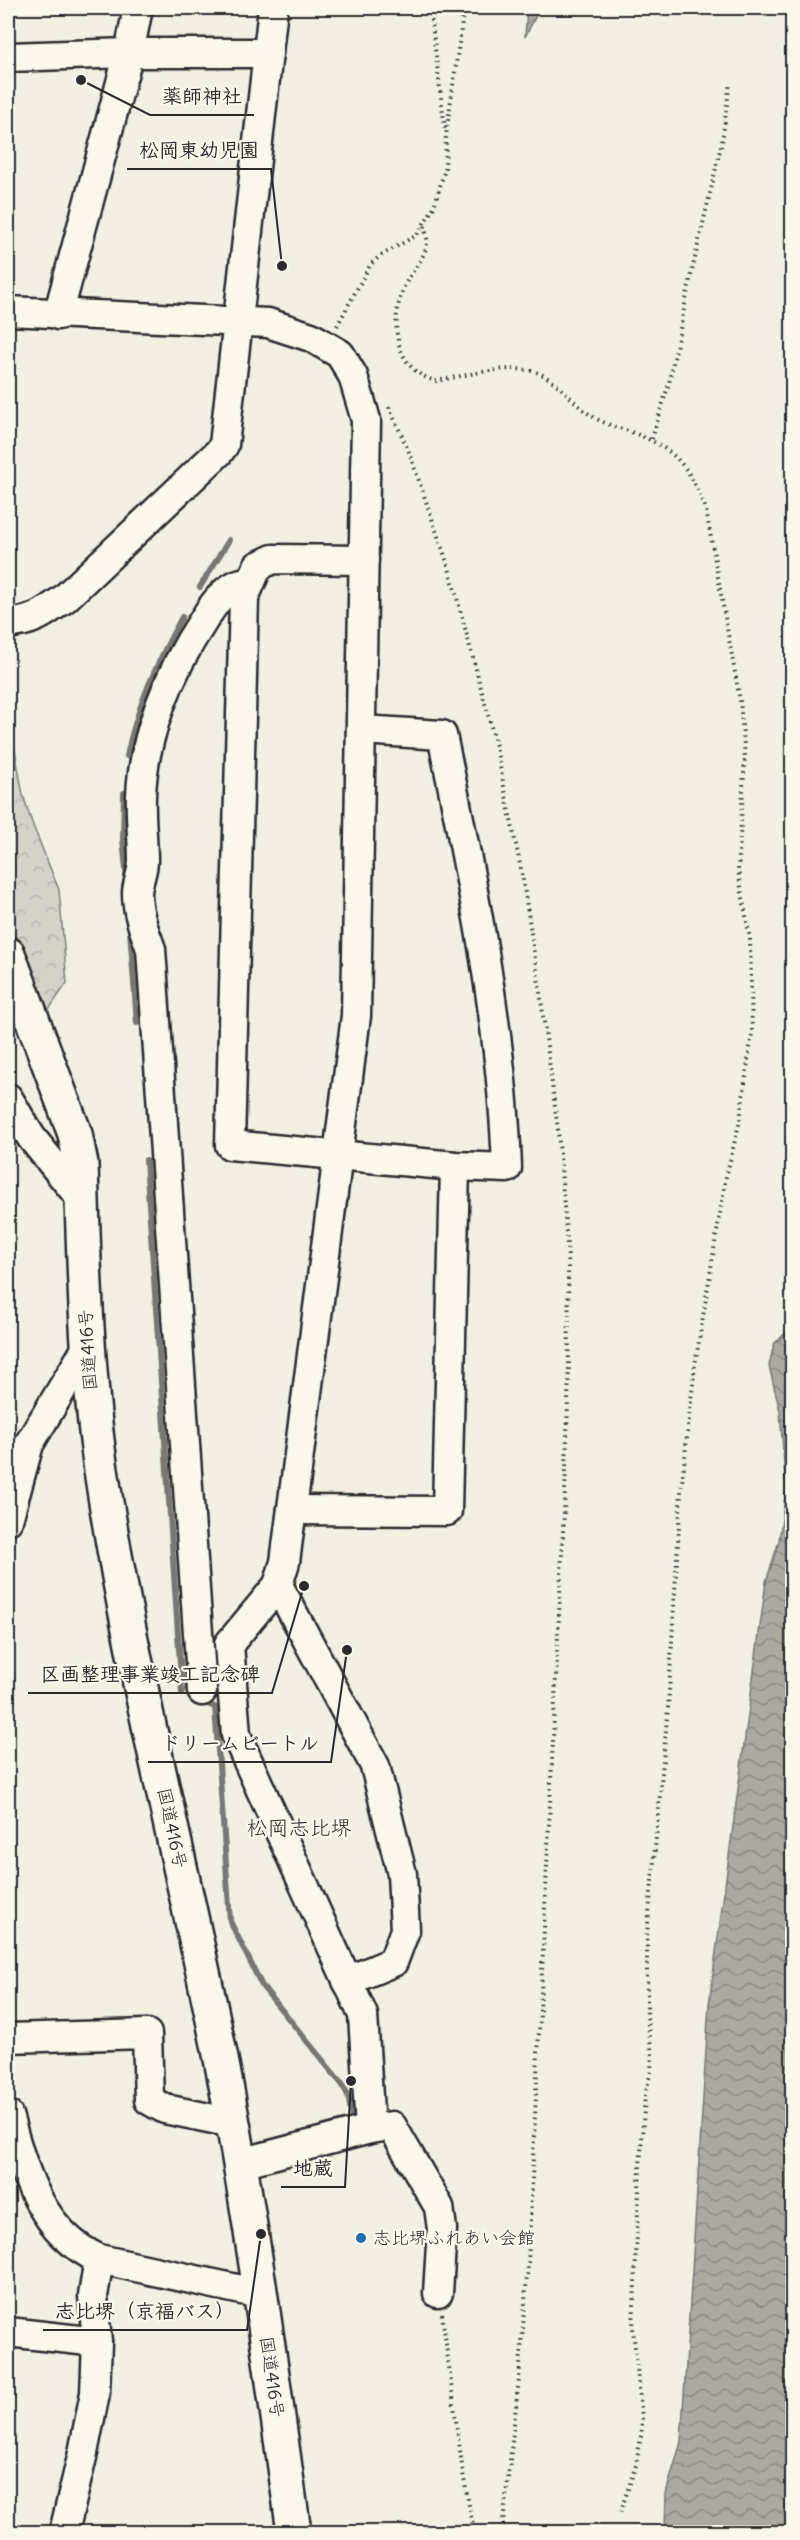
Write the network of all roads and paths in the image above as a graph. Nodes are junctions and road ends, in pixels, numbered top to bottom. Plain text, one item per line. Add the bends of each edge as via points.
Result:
1 (138, 8) edge
2 (273, 8) edge
3 (430, 8) edge
4 (464, 8) edge
5 (129, 53) junction
6 (268, 53) junction
7 (8, 57) edge
8 (730, 82) dead end
9 (446, 135) junction
10 (424, 226) junction
11 (8, 311) edge
12 (58, 315) junction
13 (237, 320) junction
14 (328, 345) junction
15 (361, 397) junction
16 (652, 439) junction
17 (364, 560) junction
18 (250, 582) junction
19 (8, 623) edge
20 (361, 730) junction
21 (8, 954) edge
22 (8, 1098) edge
23 (337, 1155) junction
24 (455, 1166) junction
25 (82, 1200) junction
26 (86, 1349) junction
27 (292, 1510) junction
28 (8, 1520) edge
29 (278, 1585) junction
30 (202, 1691) dead end
31 (347, 1981) junction
32 (8, 2038) edge
33 (8, 2115) edge
34 (233, 2123) junction
35 (370, 2129) junction
36 (241, 2163) junction
37 (99, 2259) junction
38 (438, 2293) joint
39 (260, 2294) junction
40 (8, 2332) edge
41 (97, 2342) junction
42 (619, 2516) dead end
43 (64, 2532) edge
44 (294, 2532) edge
45 (474, 2532) edge
46 (502, 2532) edge

1 - 5 street
2 - 6 street
3 - 9 path
4 - 9 path
5 - 6 street
5 - 7 street
5 - 12 street
6 - 13 street
8 - 16 path via 722,142 669,383
9 - 10 path via 445,169
10 - 14 path via 417,235 370,265
10 - 16 path via 427,245 398,303 396,322 401,353 413,368 424,378 436,381 510,369 528,370 546,376 589,414
11 - 12 street
12 - 13 street
13 - 14 street via 268,323
13 - 19 street via 224,445 219,452 65,598 39,617 24,623
14 - 15 street via 340,354
15 - 17 street via 367,443
15 - 46 path via 381,399 390,408 409,452 448,568 494,737 522,874 540,991 558,1130 568,1257 566,1469 528,2263
16 - 42 path via 683,463 706,510 741,701 744,756 738,870 750,939 752,998 748,1067 696,1365 681,1492 668,1708 647,1935 647,2015 652,2055 640,2166 633,2328 641,2436
17 - 18 street via 273,559 258,566
17 - 20 street
18 - 23 street via 244,598 243,625 230,1145
18 - 30 street via 239,582 215,601 194,635 156,720 141,795 144,864 137,891 140,922 151,949
20 - 23 street via 356,1016
20 - 24 street via 442,735 486,963 505,1108 507,1168
21 - 25 highway, 国道416号 via 75,1134
22 - 25 street via 31,1137
23 - 24 street
23 - 27 street
24 - 27 street via 447,1510
25 - 26 highway, 国道416号
26 - 28 street via 29,1444
26 - 34 highway, 国道416号 via 120,1580
27 - 29 street
29 - 31 street via 229,1644 236,1735
29 - 31 street via 375,1766 402,1874 405,1930 393,1962
31 - 35 street via 363,2015
32 - 34 street via 147,2034 149,2100 165,2109
33 - 37 street via 22,2166 50,2221 82,2251
34 - 36 highway, 国道416号
35 - 36 street
35 - 38 street via 392,2126 439,2207 442,2229
36 - 39 highway, 国道416号
37 - 39 street
37 - 41 street via 93,2296
38 - 45 path
39 - 44 highway, 国道416号
40 - 41 street
41 - 43 street via 95,2393

